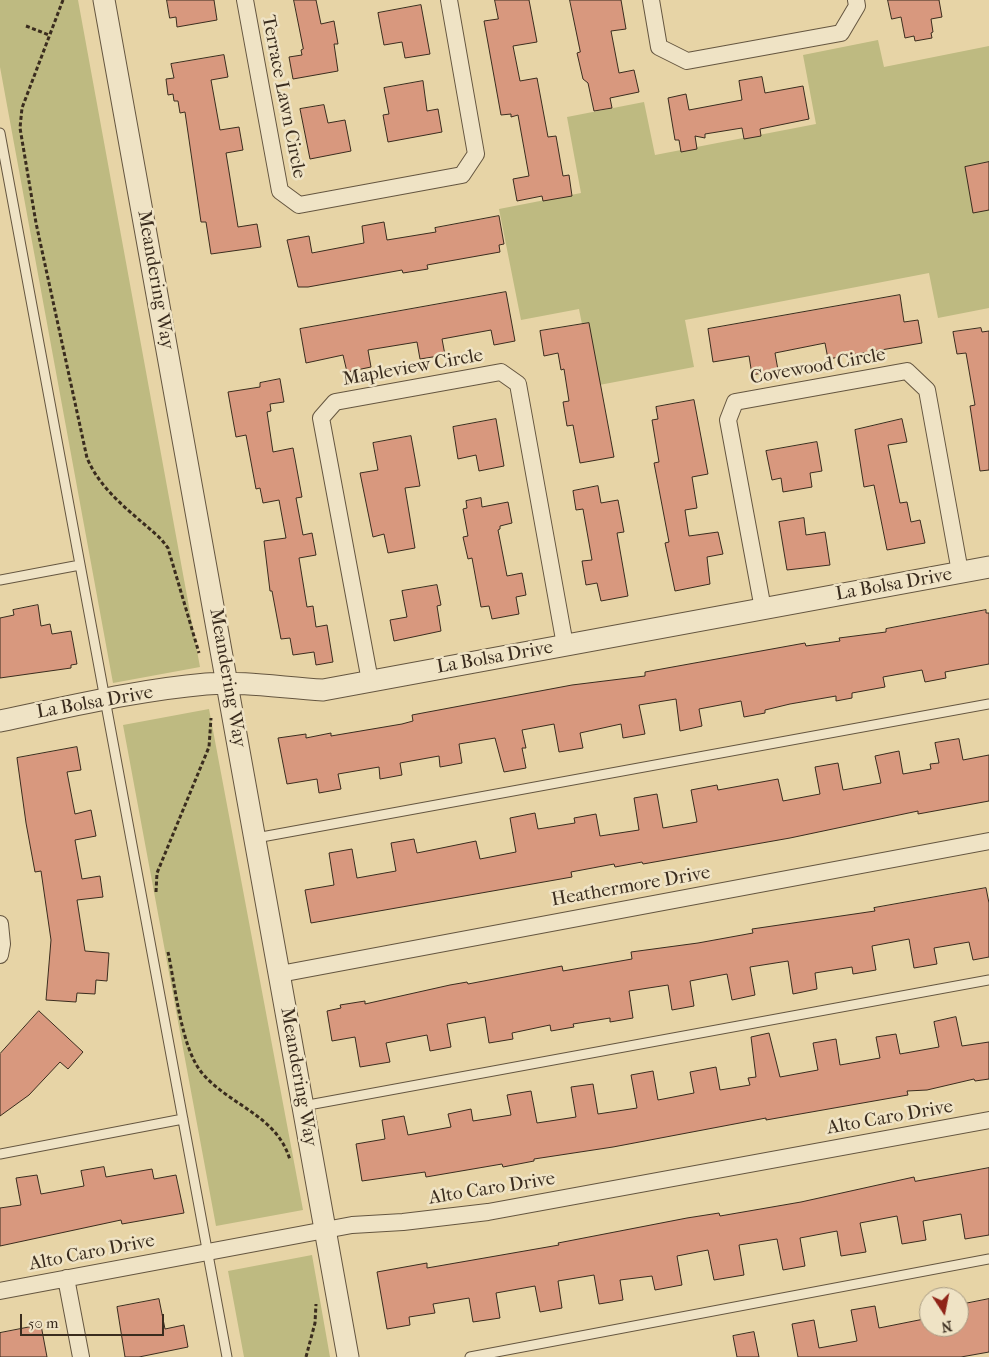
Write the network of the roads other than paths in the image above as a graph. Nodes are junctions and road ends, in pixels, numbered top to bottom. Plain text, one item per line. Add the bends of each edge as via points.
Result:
1 (104, 0) edge
2 (245, 0) edge
3 (449, 0) edge
4 (651, 0) edge
5 (856, 0) edge
6 (0, 133) edge
7 (80, 565) junction
8 (989, 567) edge
9 (960, 572) junction
10 (0, 580) edge
11 (763, 609) junction
12 (565, 645) junction
13 (370, 681) junction
14 (229, 684) junction
15 (105, 700) junction
16 (989, 704) edge
17 (0, 721) edge
18 (256, 838) junction
19 (989, 841) edge
20 (0, 924) edge
21 (0, 955) edge
22 (280, 974) junction
23 (989, 980) edge
24 (303, 1106) junction
25 (183, 1119) junction
26 (989, 1120) edge
27 (0, 1154) edge
28 (324, 1230) junction
29 (208, 1252) junction
30 (989, 1259) edge
31 (66, 1278) junction
32 (0, 1291) edge
33 (81, 1357) edge
34 (227, 1357) edge
35 (348, 1357) edge
36 (470, 1357) edge

1 - 14 street, Meandering Way
2 - 3 street, Terrace Lawn Circle via 280,191 299,205 462,175 476,154
4 - 5 street via 659,47 687,61 841,33 857,6
6 - 7 lane
7 - 10 lane
7 - 15 lane
8 - 9 street, La Bolsa Drive
9 - 11 street, La Bolsa Drive
9 - 11 street, Covewood Circle via 927,390 907,371 735,402 728,420
11 - 12 street, La Bolsa Drive
12 - 13 street, La Bolsa Drive
12 - 13 street, Mapleview Circle via 518,384 501,372 345,400 335,402 321,418
13 - 14 street, La Bolsa Drive via 323,690
14 - 15 street, La Bolsa Drive via 206,684
14 - 18 street, Meandering Way
15 - 17 street, La Bolsa Drive
15 - 25 lane
16 - 18 lane
18 - 22 street, Meandering Way
19 - 22 street, Heathermore Drive
20 - 21 street
22 - 24 street, Meandering Way
23 - 24 lane
24 - 28 street, Meandering Way
25 - 27 lane
25 - 29 lane
26 - 28 street, Alto Caro Drive via 488,1212
28 - 29 street, Alto Caro Drive
28 - 35 street, Meandering Way
29 - 31 street, Alto Caro Drive
29 - 34 lane
30 - 36 lane
31 - 32 street, Alto Caro Drive
31 - 33 street

